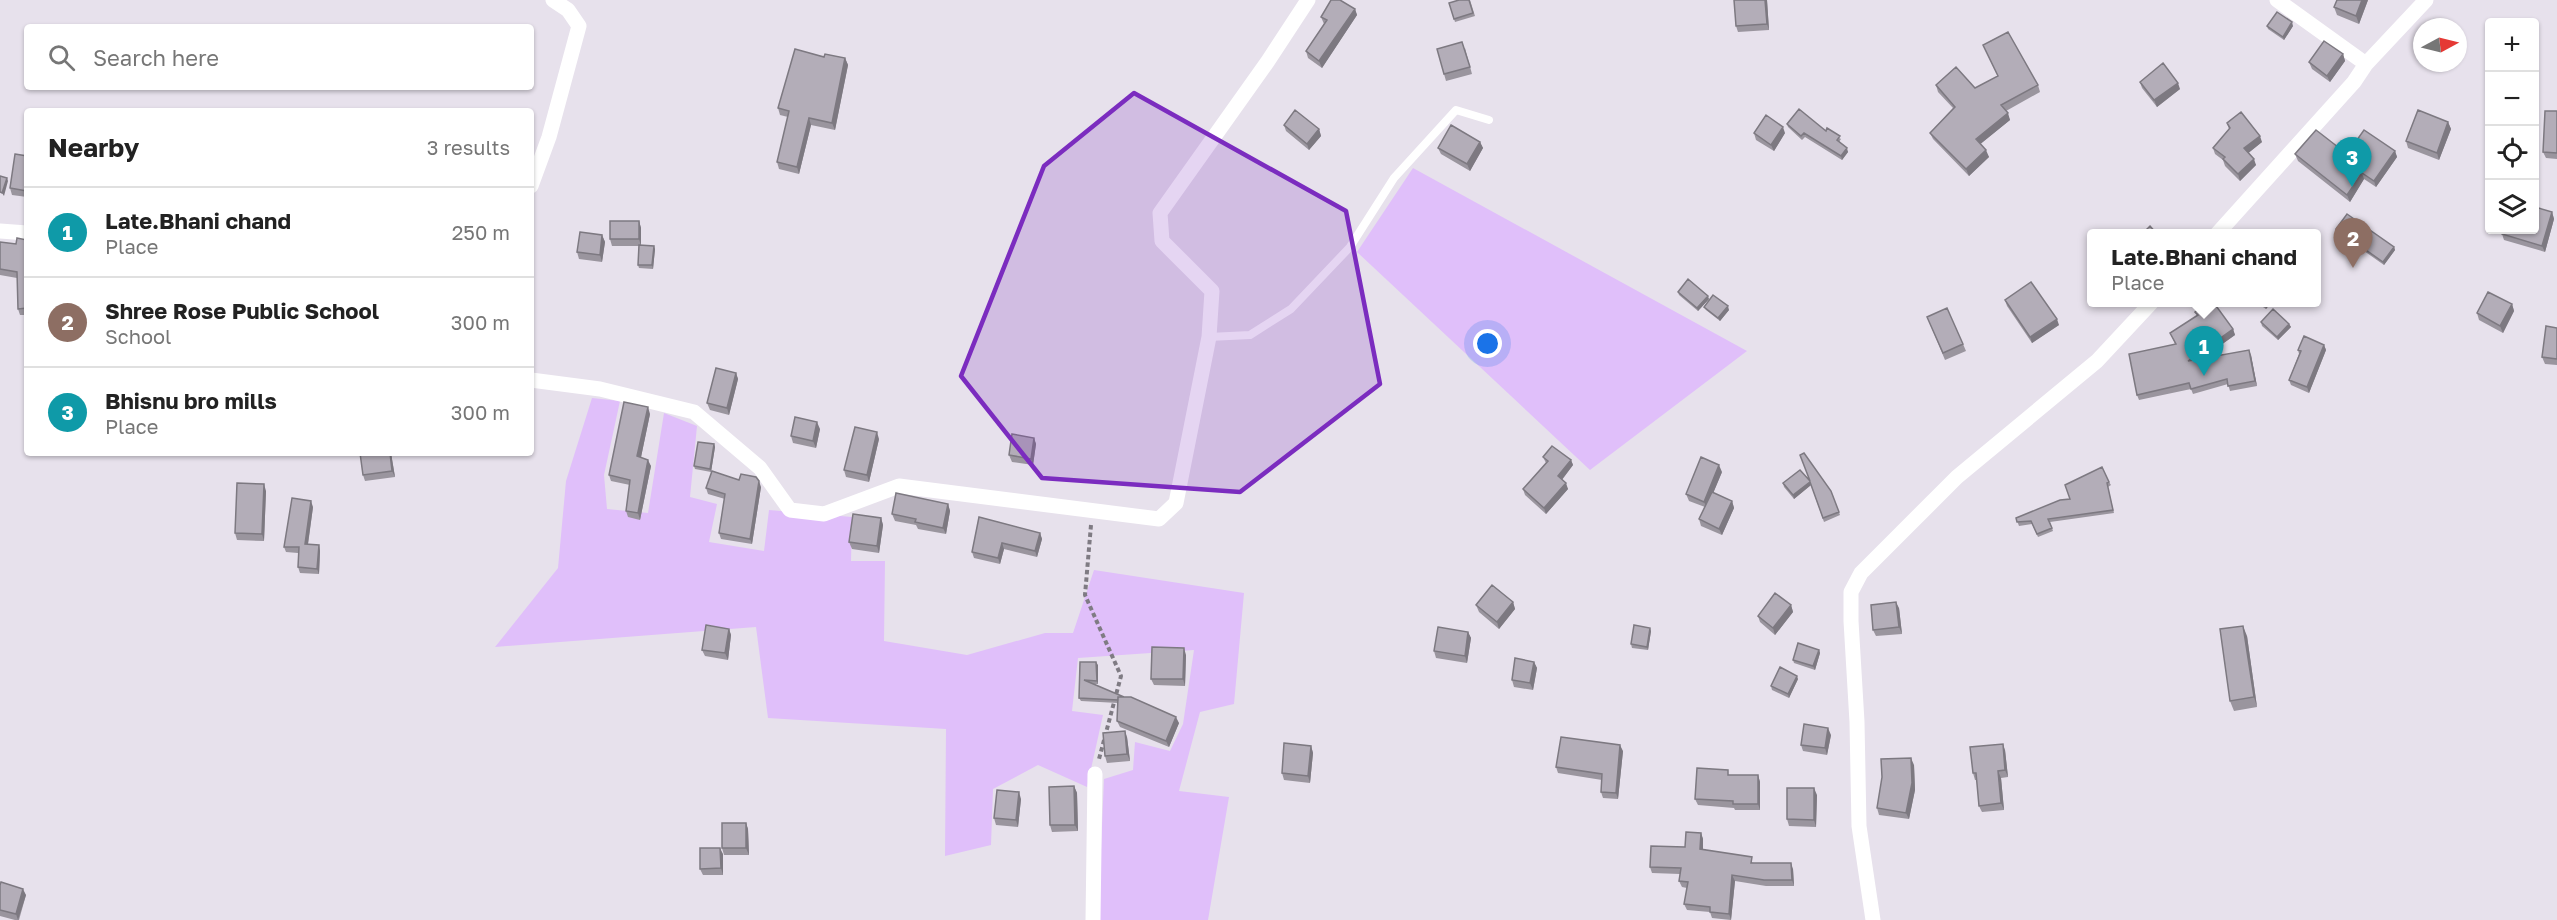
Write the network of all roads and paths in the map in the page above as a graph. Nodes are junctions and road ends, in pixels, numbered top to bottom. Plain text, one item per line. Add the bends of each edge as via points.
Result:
1 (553, 0) edge
2 (1308, 0) edge
3 (2277, 0) edge
4 (2426, 0) edge
5 (2366, 64) junction
6 (1490, 120) dead end
7 (534, 178) edge
8 (2222, 229) edge
9 (0, 231) edge
10 (24, 233) edge
11 (2148, 307) edge
12 (1209, 337) junction
13 (534, 380) edge
14 (1092, 512) junction
15 (1095, 774) joint
16 (1093, 920) edge
17 (1873, 920) edge

1 - 7 street via 568,10 579,26
2 - 12 street via 1160,213 1162,241 1212,291
3 - 5 street
4 - 5 street
5 - 8 street
6 - 12 lane via 1456,110 1394,178 1350,246 1291,309 1250,334
9 - 10 street
11 - 17 street via 2097,361 1957,477 1861,573 1851,592 1859,826
12 - 14 street via 1176,503 1159,519
13 - 14 street via 600,389 694,412 760,468 790,510 824,514 899,486
14 - 15 path via 1085,595 1121,676
15 - 16 street

